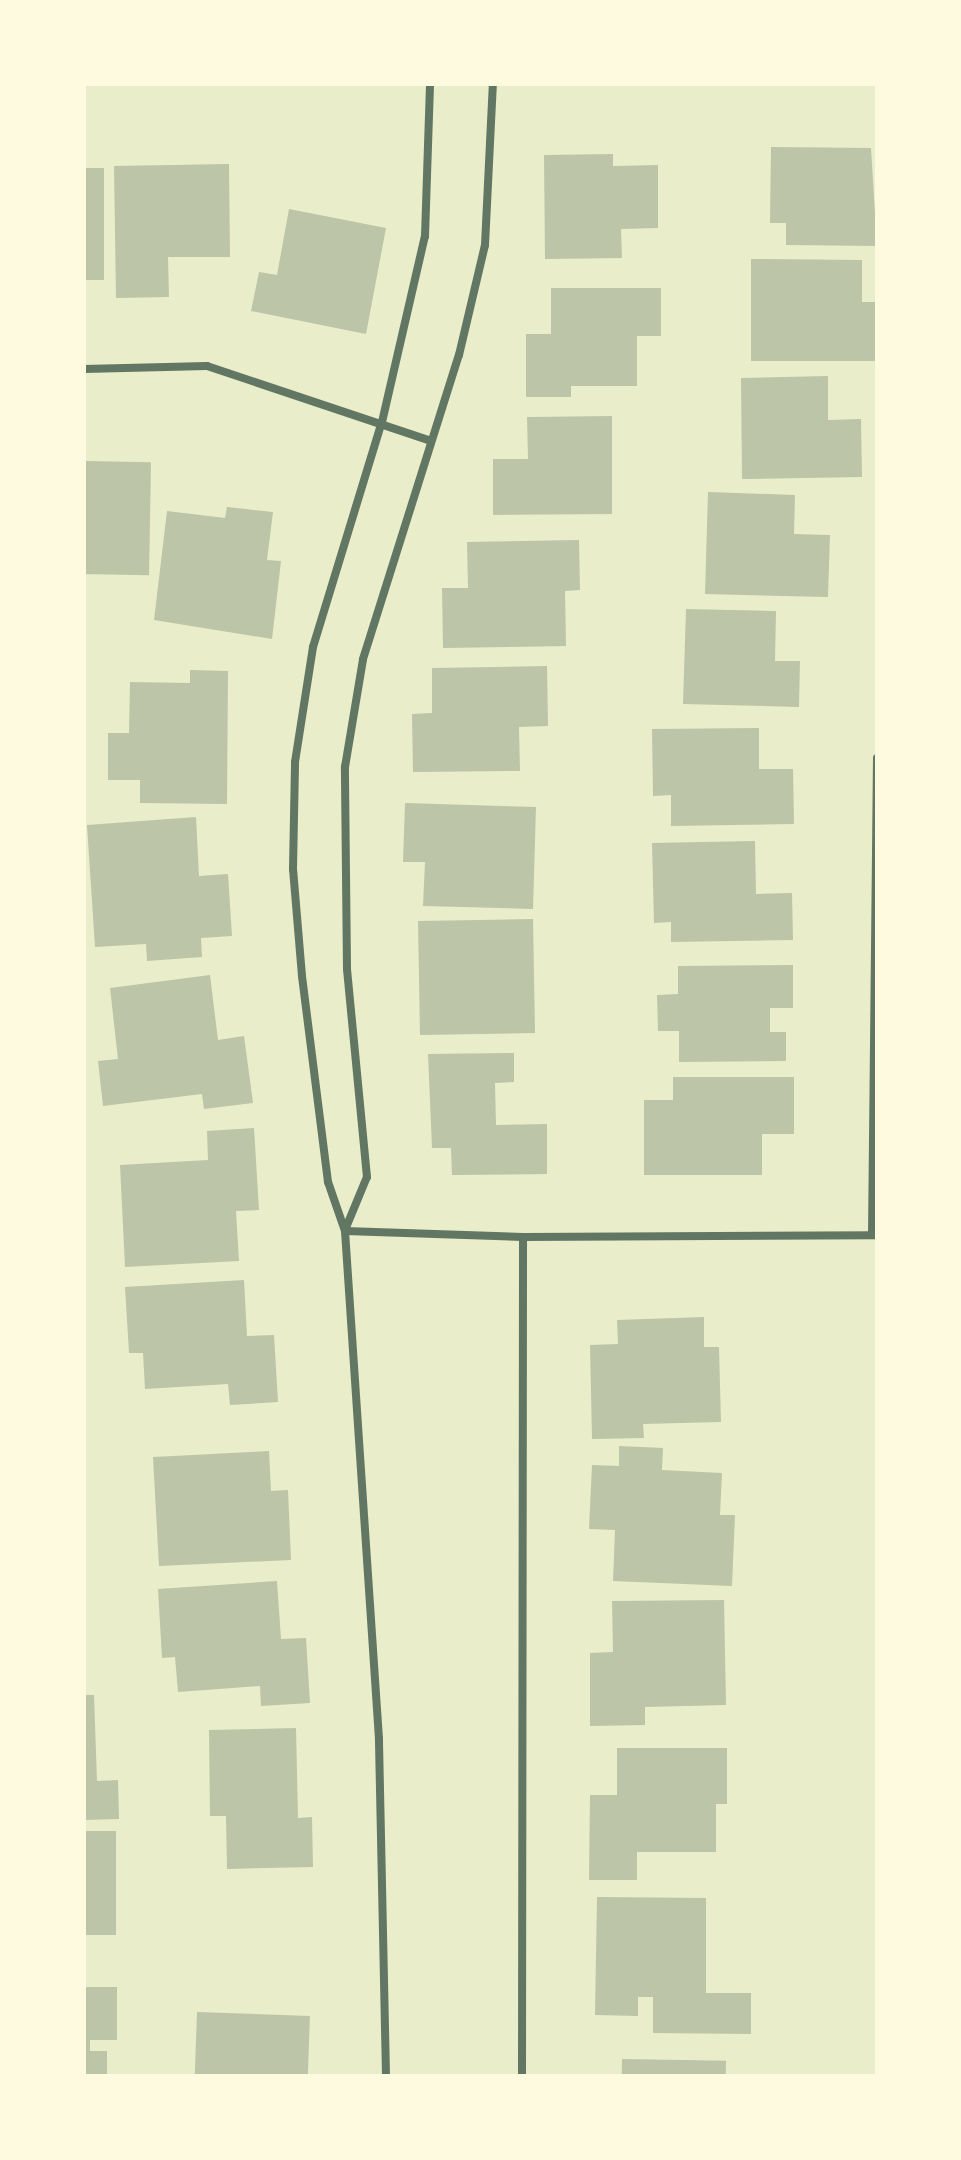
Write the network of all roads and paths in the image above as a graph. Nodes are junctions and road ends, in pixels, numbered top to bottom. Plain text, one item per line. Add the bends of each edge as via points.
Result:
1 (430, 84) edge
2 (493, 84) edge
3 (84, 369) edge
4 (382, 422) junction
5 (431, 441) junction
6 (877, 758) edge
7 (345, 1231) junction
8 (874, 1235) edge
9 (523, 1237) junction
10 (386, 2076) edge
11 (522, 2076) edge

1 - 4 street via 425,236
2 - 5 street via 485,245
3 - 4 street via 207,366
4 - 5 street
4 - 7 street via 313,647 295,762 293,869 302,976 328,1182
5 - 7 street via 363,659 345,767 347,969 367,1177
6 - 8 street
7 - 9 street
7 - 10 street via 379,1739
8 - 9 street
9 - 11 street

